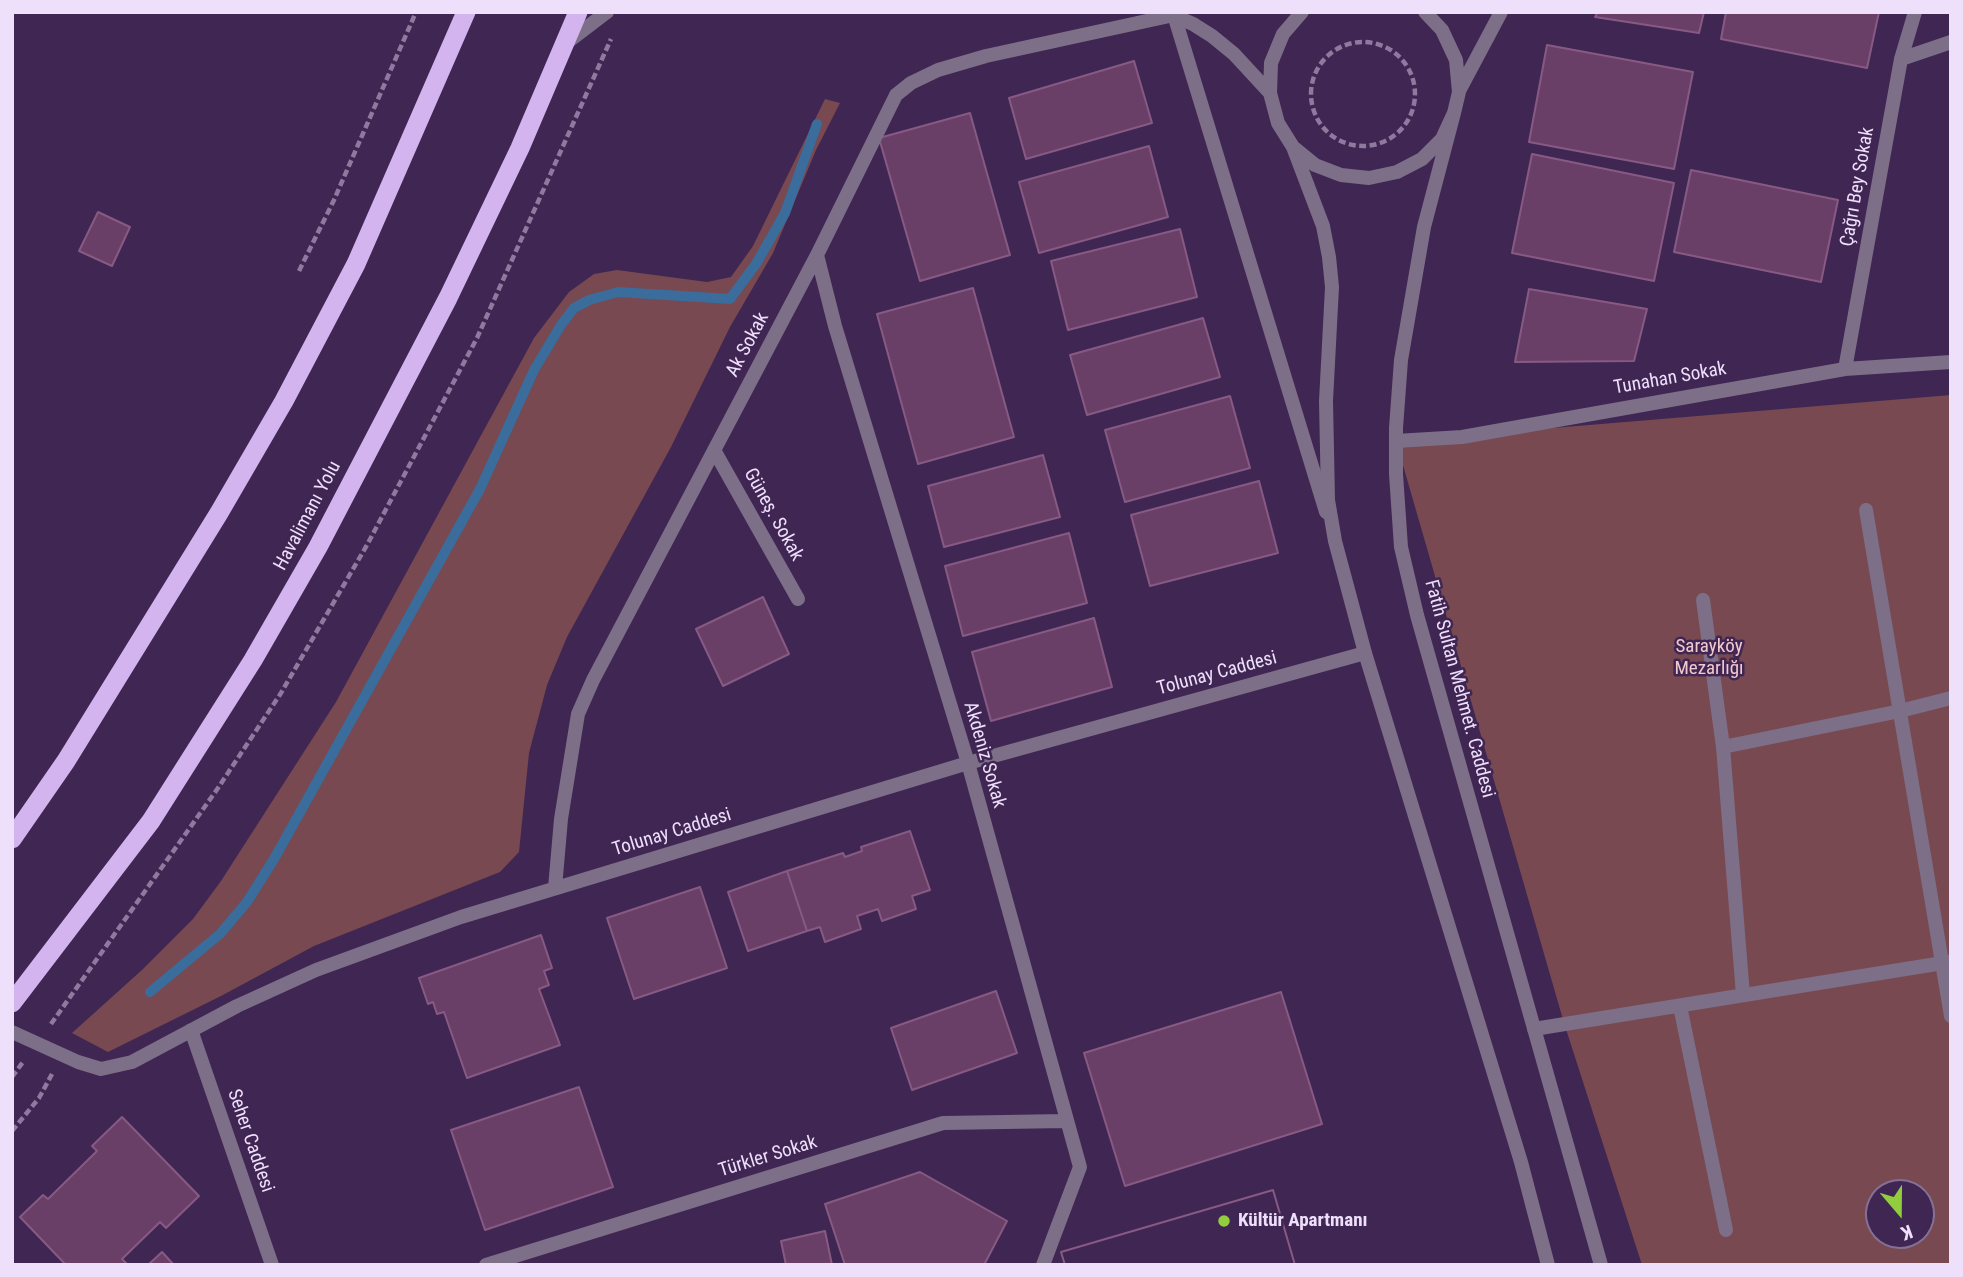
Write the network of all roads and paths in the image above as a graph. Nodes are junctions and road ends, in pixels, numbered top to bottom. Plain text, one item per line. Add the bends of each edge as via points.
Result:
1 (416, 12) edge
2 (466, 12) edge
3 (578, 12) edge
4 (607, 12) edge
5 (1302, 12) edge
6 (1425, 12) edge
7 (1501, 12) edge
8 (1915, 12) edge
9 (1169, 14) edge
10 (1361, 42) joint
11 (1951, 42) edge
12 (564, 45) junction
13 (1901, 59) junction
14 (1459, 92) junction
15 (1269, 93) junction
16 (1454, 113) junction
17 (1293, 147) junction
18 (817, 256) junction
19 (299, 271) dead end
20 (1951, 362) edge
21 (1845, 369) junction
22 (1396, 441) junction
23 (714, 450) junction
24 (1866, 510) dead end
25 (1335, 541) junction
26 (798, 599) dead end
27 (1703, 600) dead end
28 (1365, 653) junction
29 (1951, 698) edge
30 (1900, 711) junction
31 (1723, 747) junction
32 (968, 763) junction
33 (12, 839) edge
34 (555, 888) junction
35 (1946, 962) edge
36 (1743, 995) junction
37 (12, 1003) edge
38 (1680, 1006) junction
39 (1951, 1016) edge
40 (1534, 1029) junction
41 (191, 1030) junction
42 (12, 1032) edge
43 (63, 1055) junction
44 (1066, 1121) junction
45 (12, 1130) edge
46 (1726, 1230) dead end
47 (272, 1265) edge
48 (486, 1265) edge
49 (1043, 1265) edge
50 (1548, 1265) edge
51 (1601, 1265) edge

1 - 19 path
2 - 33 highway via 356,264 284,401 66,761
3 - 12 highway, Havalimanı Yolu
4 - 12 street
5 - 15 street, Fatih Sultan Mehmet. Caddesi via 1283,34 1271,63
6 - 14 street, Fatih Sultan Mehmet. Caddesi via 1442,30 1456,60
7 - 14 street
8 - 13 street, Çağrı Bey Sokak
9 - 15 street, Fatih Sultan Mehmet. Caddesi via 1212,36
9 - 18 street, Ak Sokak via 986,56 911,83 896,95 884,116
9 - 25 street
10 - 10 path via 1330,54 1319,67 1311,98 1324,129 1351,146 1384,142 1397,134 1408,122 1416,91 1412,75 1398,56 1377,44
11 - 13 street
12 - 37 highway, Havalimanı Yolu via 448,298 318,547 253,660 151,821
13 - 21 street, Çağrı Bey Sokak
14 - 16 street, Fatih Sultan Mehmet. Caddesi
15 - 17 street, Fatih Sultan Mehmet. Caddesi via 1278,123
16 - 17 street, Fatih Sultan Mehmet. Caddesi via 1442,139 1422,159 1397,172 1369,178 1341,175 1315,165
16 - 22 street, Fatih Sultan Mehmet. Caddesi via 1422,241 1401,360
17 - 25 street, Fatih Sultan Mehmet. Caddesi via 1323,226 1329,257 1332,287 1325,401 1328,500
18 - 23 street, Ak Sokak
18 - 32 street, Akdeniz Sokak
20 - 21 street, Tunahan Sokak
21 - 22 street, Tunahan Sokak via 1462,437
22 - 40 street, Fatih Sultan Mehmet. Caddesi via 1401,547
23 - 26 street, Güneş. Sokak
23 - 34 street, Ak Sokak via 578,714
24 - 30 street
25 - 28 street, Fatih Sultan Mehmet. Caddesi
27 - 31 street
28 - 32 street, Tolunay Caddesi
28 - 50 street, Fatih Sultan Mehmet. Caddesi via 1521,1162
29 - 30 street
30 - 31 street
30 - 35 street
31 - 36 street
32 - 34 street, Tolunay Caddesi
32 - 44 street, Akdeniz Sokak
34 - 41 street, Tolunay Caddesi via 346,957
35 - 36 street
35 - 39 street
36 - 38 street
38 - 40 street
38 - 46 street
40 - 51 street, Fatih Sultan Mehmet. Caddesi
41 - 43 street, Tolunay Caddesi via 132,1062 101,1069
41 - 47 street, Seher Caddesi
42 - 43 street, Tolunay Caddesi
43 - 45 path via 39,1098
44 - 48 street, Türkler Sokak via 943,1123
44 - 49 street, Akdeniz Sokak via 1080,1167

